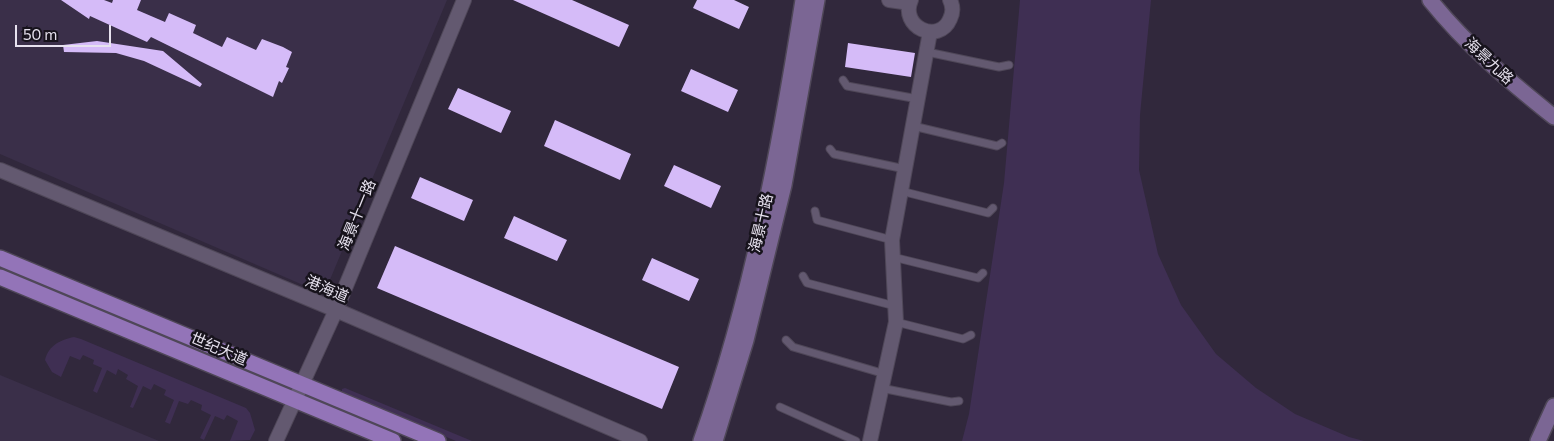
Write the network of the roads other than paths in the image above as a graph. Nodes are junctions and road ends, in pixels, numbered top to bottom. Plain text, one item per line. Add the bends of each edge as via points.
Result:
1 (464, 0) edge
2 (803, 0) edge
3 (817, 0) edge
4 (889, 0) edge
5 (950, 0) edge
6 (1430, 0) edge
7 (1438, 0) edge
8 (911, 1) edge
9 (930, 32) junction
10 (926, 52) junction
11 (1009, 65) dead end
12 (843, 80) dead end
13 (918, 99) junction
14 (1554, 110) edge
15 (1554, 117) edge
16 (913, 126) junction
17 (1002, 143) dead end
18 (830, 149) dead end
19 (905, 169) junction
20 (0, 170) edge
21 (901, 191) junction
22 (993, 208) dead end
23 (815, 211) dead end
24 (892, 240) junction
25 (893, 257) junction
26 (0, 258) edge
27 (983, 273) dead end
28 (803, 276) dead end
29 (0, 277) edge
30 (895, 306) junction
31 (336, 310) junction
32 (896, 322) junction
33 (971, 335) dead end
34 (786, 340) dead end
35 (884, 374) junction
36 (303, 384) junction
37 (881, 388) junction
38 (296, 400) junction
39 (959, 401) dead end
40 (1554, 406) edge
41 (780, 407) dead end
42 (276, 441) edge
43 (393, 441) edge
44 (438, 441) edge
45 (640, 441) edge
46 (701, 441) edge
47 (716, 441) edge
48 (856, 441) edge
49 (870, 441) edge
50 (1538, 441) edge

1 - 31 street, 海景十一路
2 - 46 street, 海景十路 via 789,87 758,236 735,330
3 - 47 street, 海景十路 via 784,185 746,340
4 - 8 street
5 - 9 street via 952,10 948,23
6 - 15 street, 海景九路 via 1490,64
7 - 14 street, 海景九路 via 1484,51
8 - 9 street via 913,22
9 - 10 street
10 - 11 lane via 999,67
10 - 13 street
12 - 13 lane via 847,86
13 - 16 street
16 - 17 lane via 998,146
16 - 19 street
18 - 19 lane via 834,154
19 - 21 street
20 - 31 street, 港海道
21 - 22 lane via 988,213
21 - 24 street
23 - 24 lane via 817,220
24 - 25 street
25 - 27 lane via 978,278
25 - 30 street
26 - 36 main road, 世纪大道
28 - 30 lane via 806,283
29 - 38 main road, 世纪大道
30 - 32 street
31 - 36 street, 海景十一路
31 - 45 street, 港海道
32 - 33 lane via 963,339
32 - 35 street
34 - 35 lane via 793,347
35 - 37 street
36 - 38 street, 海景十一路
36 - 44 main road, 世纪大道
37 - 39 lane
37 - 49 street
38 - 42 street, 海景十一路
38 - 43 main road, 世纪大道
40 - 50 street
41 - 48 lane

